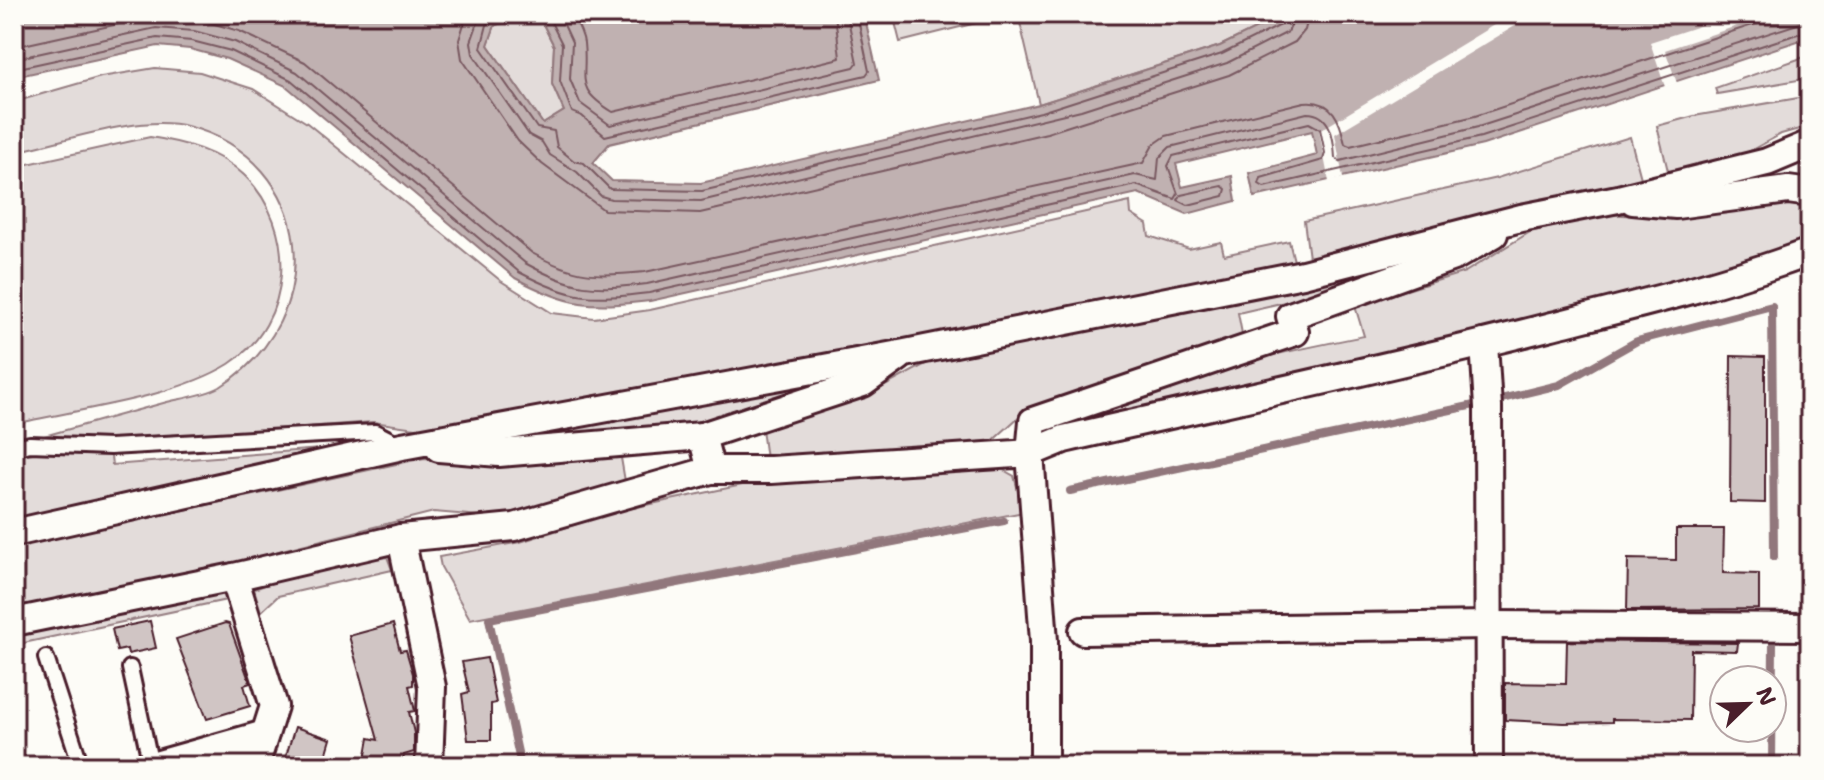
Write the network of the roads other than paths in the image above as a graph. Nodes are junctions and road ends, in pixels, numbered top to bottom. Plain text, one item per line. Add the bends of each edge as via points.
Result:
1 (1810, 144) edge
2 (1810, 193) edge
3 (1618, 199) junction
4 (1521, 218) junction
5 (1810, 252) edge
6 (1484, 343) junction
7 (905, 353) junction
8 (702, 436) junction
9 (402, 446) junction
10 (14, 447) edge
11 (1030, 453) junction
12 (711, 470) junction
13 (14, 533) edge
14 (401, 538) junction
15 (234, 577) junction
16 (14, 622) edge
17 (1489, 625) junction
18 (1810, 627) edge
19 (1083, 631) dead end
20 (46, 658) dead end
21 (130, 668) dead end
22 (265, 734) junction
23 (81, 766) edge
24 (152, 766) edge
25 (232, 766) edge
26 (255, 766) edge
27 (429, 766) edge
28 (1044, 766) edge
29 (1489, 766) edge

1 - 3 street via 1767,162
2 - 3 street via 1788,190 1676,205
3 - 4 street
4 - 7 street via 1303,274
4 - 11 street via 1456,256 1290,316 1295,332 1033,421
5 - 6 street via 1749,275
6 - 11 street via 1064,439
6 - 17 street
7 - 8 street via 863,383
7 - 9 street
8 - 9 street via 499,453
8 - 12 street
9 - 10 lane via 375,432
9 - 13 street
11 - 12 street
11 - 28 street via 1044,641
12 - 14 street via 514,527
14 - 15 street
14 - 27 street via 432,687
15 - 16 street
15 - 22 street via 274,706
17 - 18 street
17 - 19 street
17 - 29 street
20 - 23 lane
21 - 24 lane
22 - 24 street
22 - 25 street
22 - 26 street

